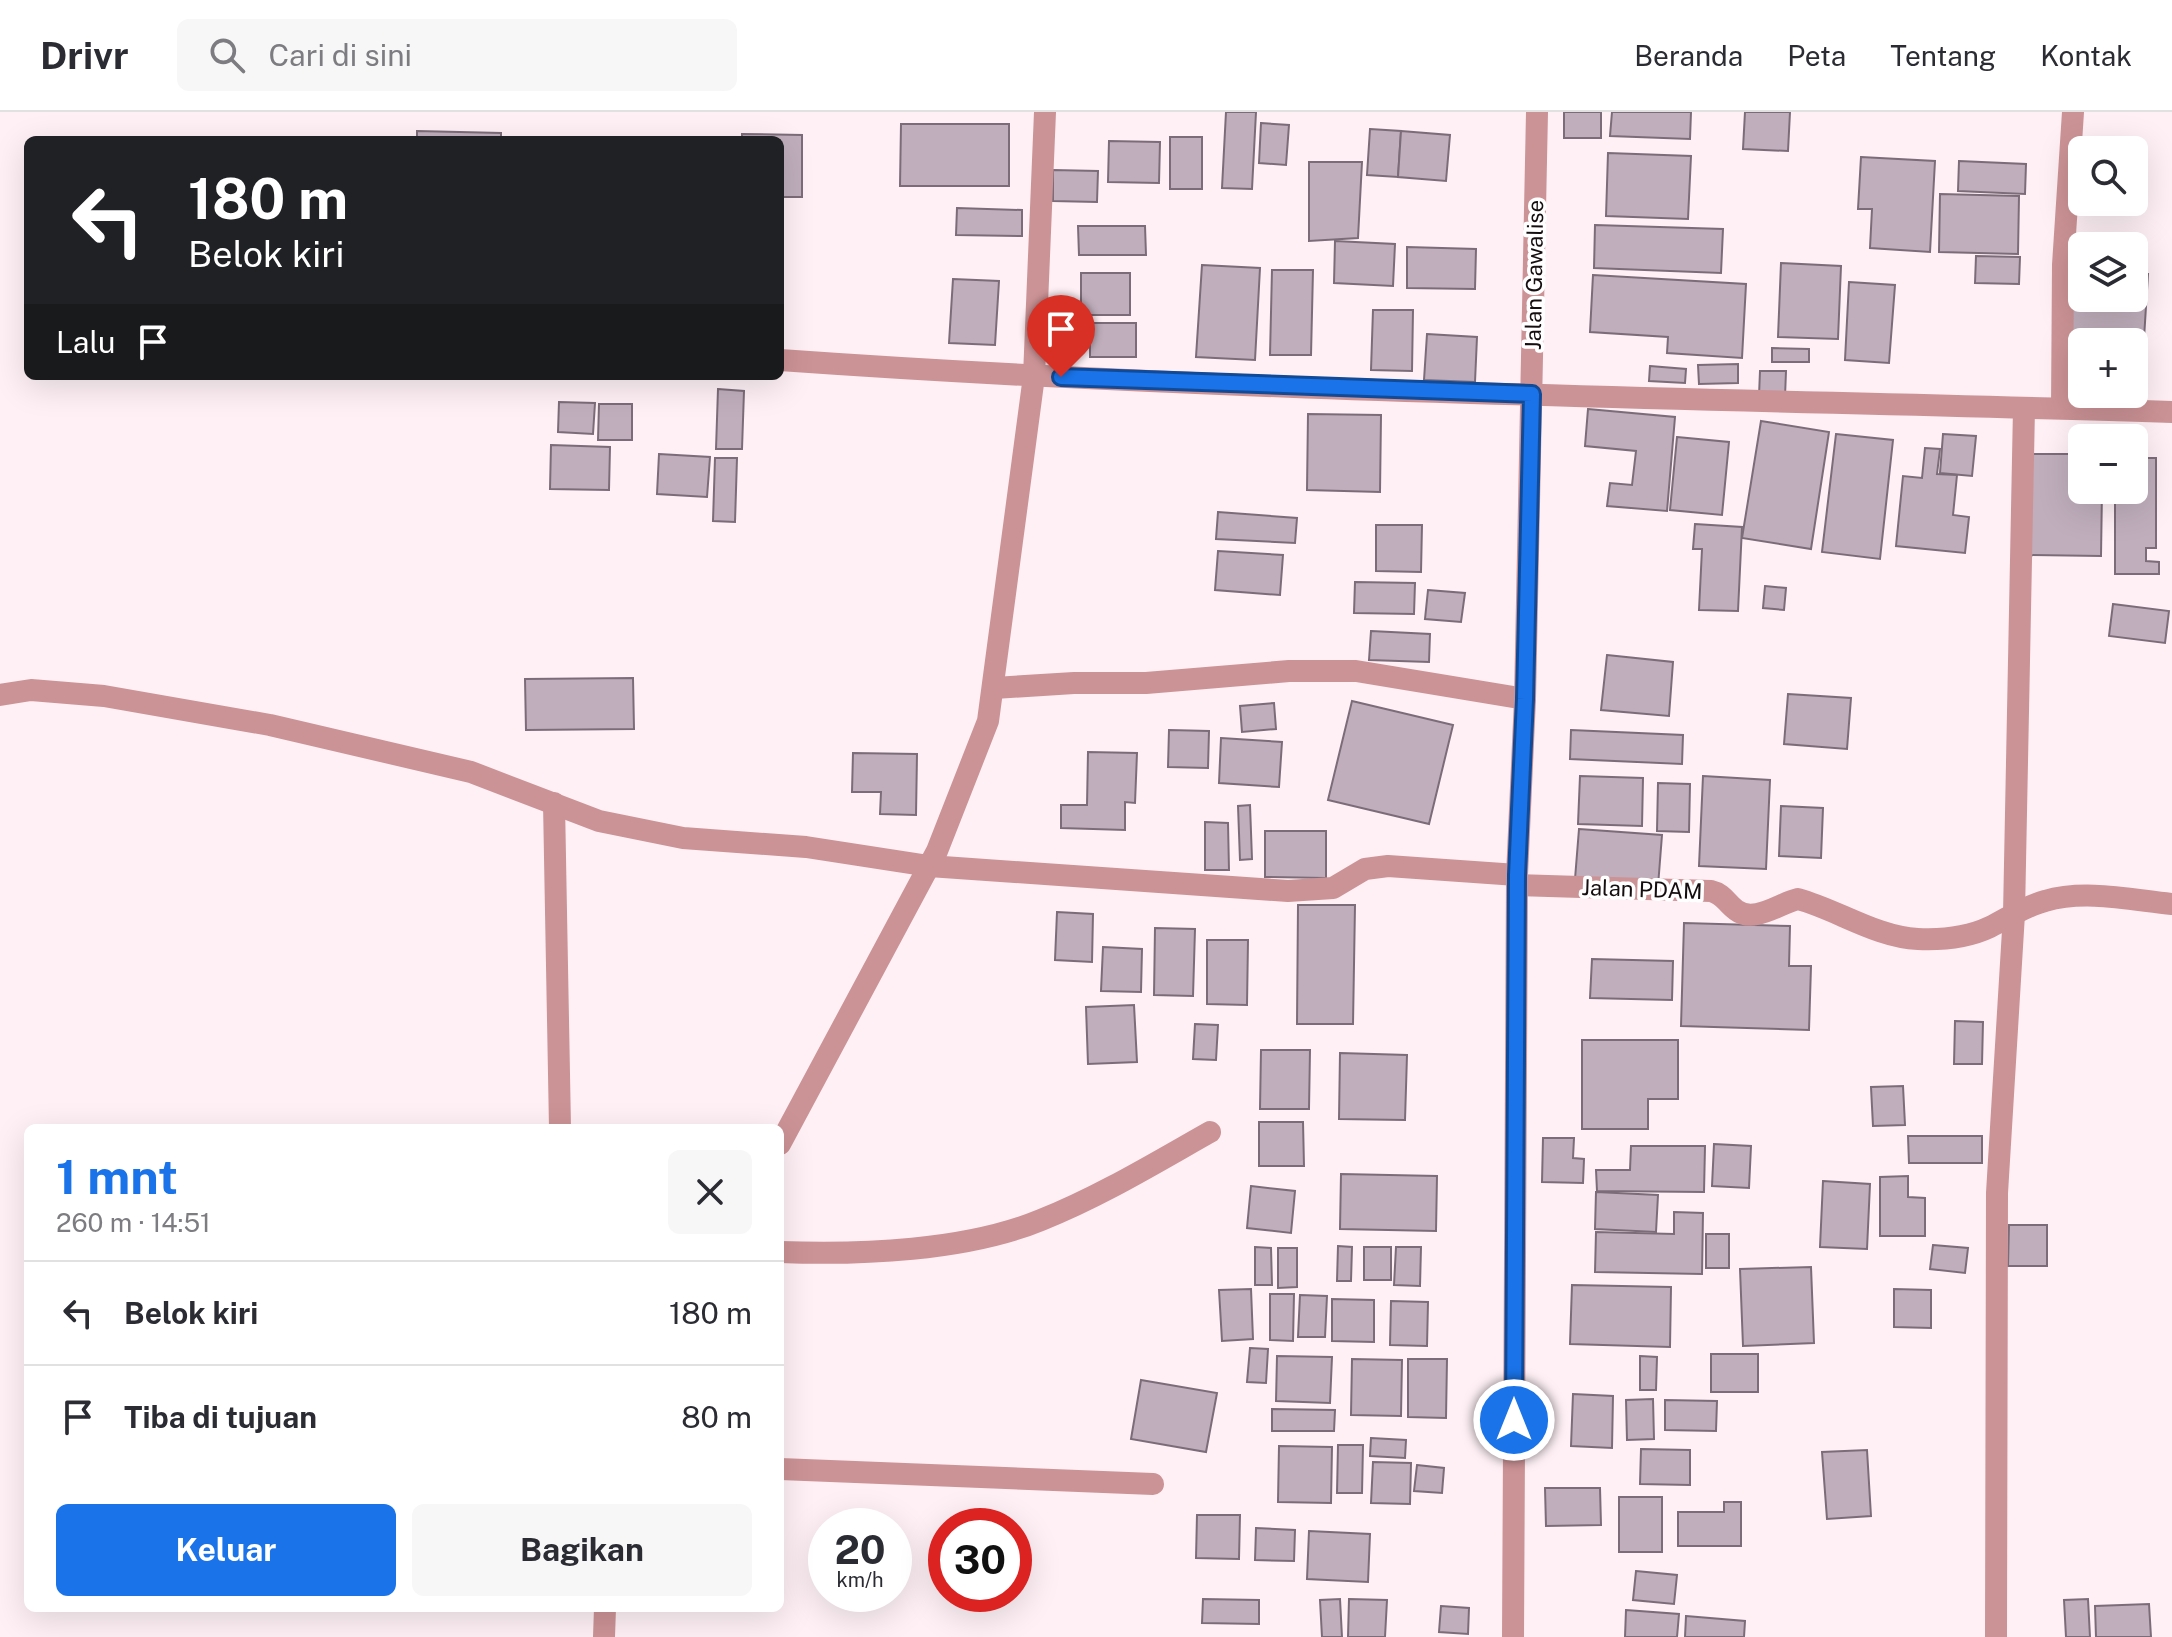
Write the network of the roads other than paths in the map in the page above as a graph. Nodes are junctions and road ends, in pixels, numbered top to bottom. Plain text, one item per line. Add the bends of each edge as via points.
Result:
1 (1045, 112) edge
2 (1537, 112) edge
3 (2073, 112) edge
4 (784, 360) edge
5 (1034, 376) junction
6 (1532, 394) junction
7 (2024, 408) junction
8 (2062, 408) junction
9 (2172, 412) edge
10 (994, 688) junction
11 (0, 695) edge
12 (1525, 699) junction
13 (554, 803) junction
14 (929, 866) junction
15 (1517, 880) junction
16 (2172, 904) edge
17 (2014, 914) junction
18 (560, 1124) edge
19 (1210, 1132) dead end
20 (784, 1137) edge
21 (784, 1252) edge
22 (784, 1469) edge
23 (1153, 1484) dead end
24 (605, 1612) edge
25 (604, 1637) edge
26 (1513, 1637) edge
27 (1996, 1637) edge

1 - 5 street
2 - 6 street, Jalan Gawalise
3 - 8 street via 2063,265
4 - 5 street
5 - 6 street
5 - 10 street
6 - 7 street
6 - 12 street, Jalan Gawalise
7 - 8 street
7 - 17 street
8 - 9 street
10 - 12 street via 1337,671
10 - 14 street via 988,721
11 - 13 street, Jalan PDAM via 31,690 104,696 270,725 471,772
12 - 15 street, Jalan Gawalise
13 - 14 street, Jalan PDAM via 599,821 683,838 806,847
13 - 18 street
14 - 15 street, Jalan PDAM via 1288,891 1333,888 1365,869 1388,866
14 - 20 street
15 - 17 street, Jalan PDAM via 1711,891 1736,911 1749,914 1798,899 1914,939 1959,936
15 - 26 street, Jalan Gawalise
16 - 17 street, Jalan PDAM via 2074,896
17 - 27 street via 1997,1193
19 - 21 street via 1040,1221 969,1241 837,1254
22 - 23 street
24 - 25 street

